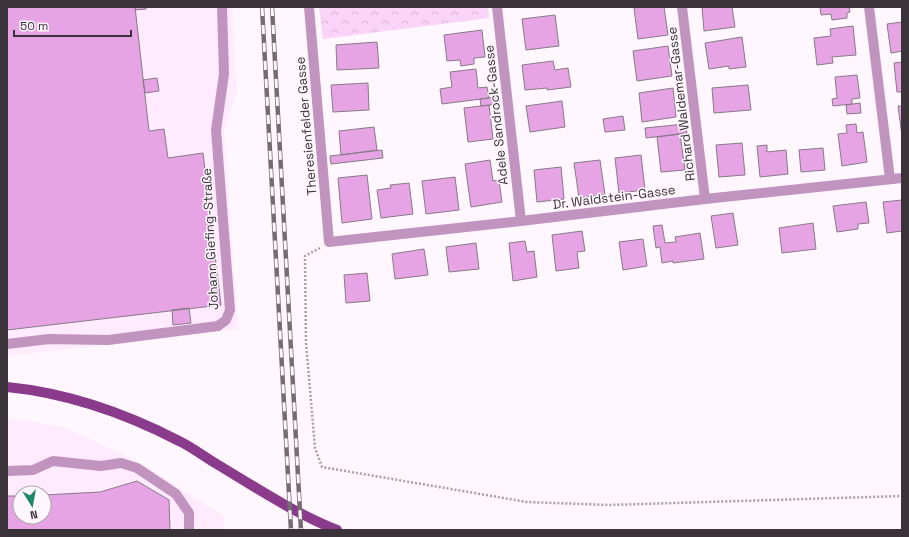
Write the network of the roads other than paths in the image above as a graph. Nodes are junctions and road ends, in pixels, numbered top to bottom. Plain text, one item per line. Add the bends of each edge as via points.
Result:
1 (222, 7) edge
2 (308, 7) edge
3 (497, 7) edge
4 (682, 7) edge
5 (869, 7) edge
6 (902, 178) edge
7 (890, 179) junction
8 (705, 199) junction
9 (521, 221) junction
10 (329, 242) joint
11 (7, 344) edge
12 (7, 387) edge
13 (7, 471) edge
14 (189, 530) edge
15 (337, 530) edge

1 - 11 street, Johann Giefing-Straße via 224,74 216,130 230,310 226,320 218,326 108,340 49,339
2 - 10 street, Theresienfelder Gasse
3 - 9 street, Adele Sandrock-Gasse
4 - 8 street, Richard Waldemar-Gasse
5 - 7 street
6 - 7 street, Dr. Waldstein-Gasse
7 - 8 street, Dr. Waldstein-Gasse
8 - 9 street, Dr. Waldstein-Gasse
9 - 10 street, Dr. Waldstein-Gasse
12 - 15 main road via 85,401 123,415 180,441 277,501
13 - 14 street via 33,470 53,461 101,466 122,463 137,468 176,494 188,513

